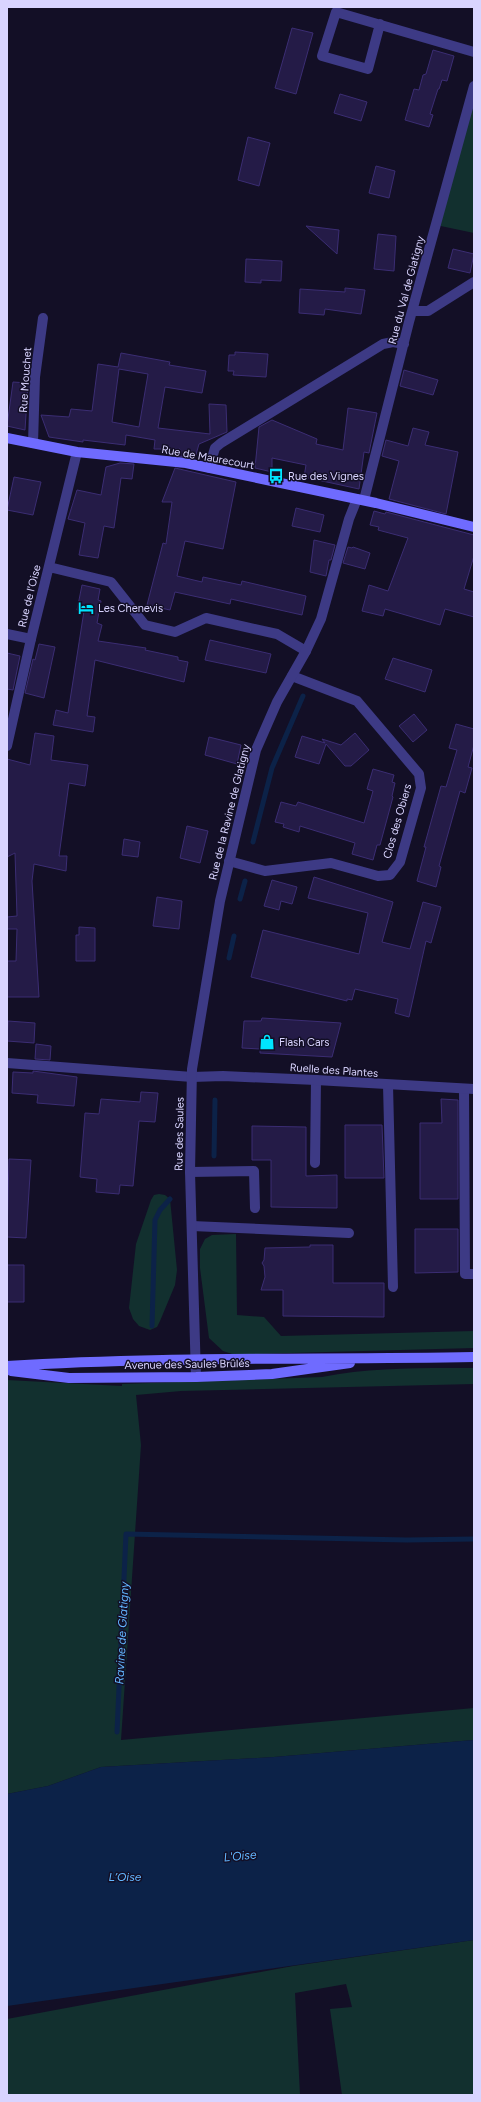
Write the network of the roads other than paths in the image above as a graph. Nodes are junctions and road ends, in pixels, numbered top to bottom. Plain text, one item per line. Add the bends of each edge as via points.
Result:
1 (380, 24) junction
2 (474, 52) edge
3 (474, 86) edge
4 (474, 282) edge
5 (412, 311) junction
6 (43, 318) dead end
7 (404, 344) junction
8 (7, 438) edge
9 (33, 443) junction
10 (77, 452) junction
11 (208, 468) junction
12 (360, 500) junction
13 (474, 527) edge
14 (48, 567) junction
15 (7, 634) edge
16 (31, 639) junction
17 (306, 651) junction
18 (292, 676) junction
19 (7, 746) edge
20 (229, 861) junction
21 (7, 1063) edge
22 (192, 1077) junction
23 (316, 1080) junction
24 (388, 1085) junction
25 (469, 1089) edge
26 (469, 1131) edge
27 (315, 1163) dead end
28 (190, 1172) junction
29 (255, 1208) dead end
30 (192, 1226) junction
31 (349, 1233) dead end
32 (474, 1274) edge
33 (393, 1287) dead end
34 (474, 1358) edge
35 (368, 1359) junction
36 (196, 1360) junction
37 (7, 1366) edge
38 (7, 1370) edge
39 (196, 1377) junction

1 - 1 street via 336,12 322,56 368,69
1 - 2 street
3 - 5 street, Rue du Val de Glatigny
4 - 5 street via 428,311
5 - 7 street, Rue du Val de Glatigny
6 - 9 street, Rue Mouchet via 35,377
7 - 11 street via 383,344 221,443 215,448
7 - 12 street, Rue du Val de Glatigny
8 - 9 main road, Rue de Maurecourt
9 - 10 main road, Rue de Maurecourt
10 - 11 main road, Rue de Maurecourt via 144,458
10 - 14 street, Rue de l'Oise
11 - 12 main road, Rue de Maurecourt
12 - 13 main road, Rue de Maurecourt
12 - 17 street, Rue de la Ravine de Glatigny via 349,519 321,619
14 - 16 street, Rue de l'Oise
14 - 17 street via 112,582 145,625 175,632 206,618 277,634
15 - 16 street
16 - 19 street, Rue de l'Oise
17 - 18 street, Rue de la Ravine de Glatigny
18 - 20 street, Rue de la Ravine de Glatigny via 256,750
18 - 20 street, Clos des Obiers via 357,701 419,774 421,788 400,862 390,875 378,876 332,863 265,871
20 - 22 street, Rue de la Ravine de Glatigny via 193,1057
21 - 22 street
22 - 23 street, Ruelle des Plantes
22 - 28 street, Rue des Saules
23 - 24 street, Ruelle des Plantes
23 - 27 street
24 - 25 street, Ruelle des Plantes
24 - 33 street
25 - 26 street
26 - 32 street via 466,1274
28 - 29 street via 254,1171
28 - 30 street, Rue des Saules
30 - 31 street
30 - 36 street, Rue des Saules
34 - 35 main road, Avenue des Saules Brûlés
35 - 36 main road, Avenue des Saules Brûlés
35 - 39 main road, Avenue des Saules Brûlés via 300,1371
36 - 37 main road, Avenue des Saules Brûlés
36 - 39 street, Rue des Saules
38 - 39 main road, Avenue des Saules Brûlés via 69,1378

